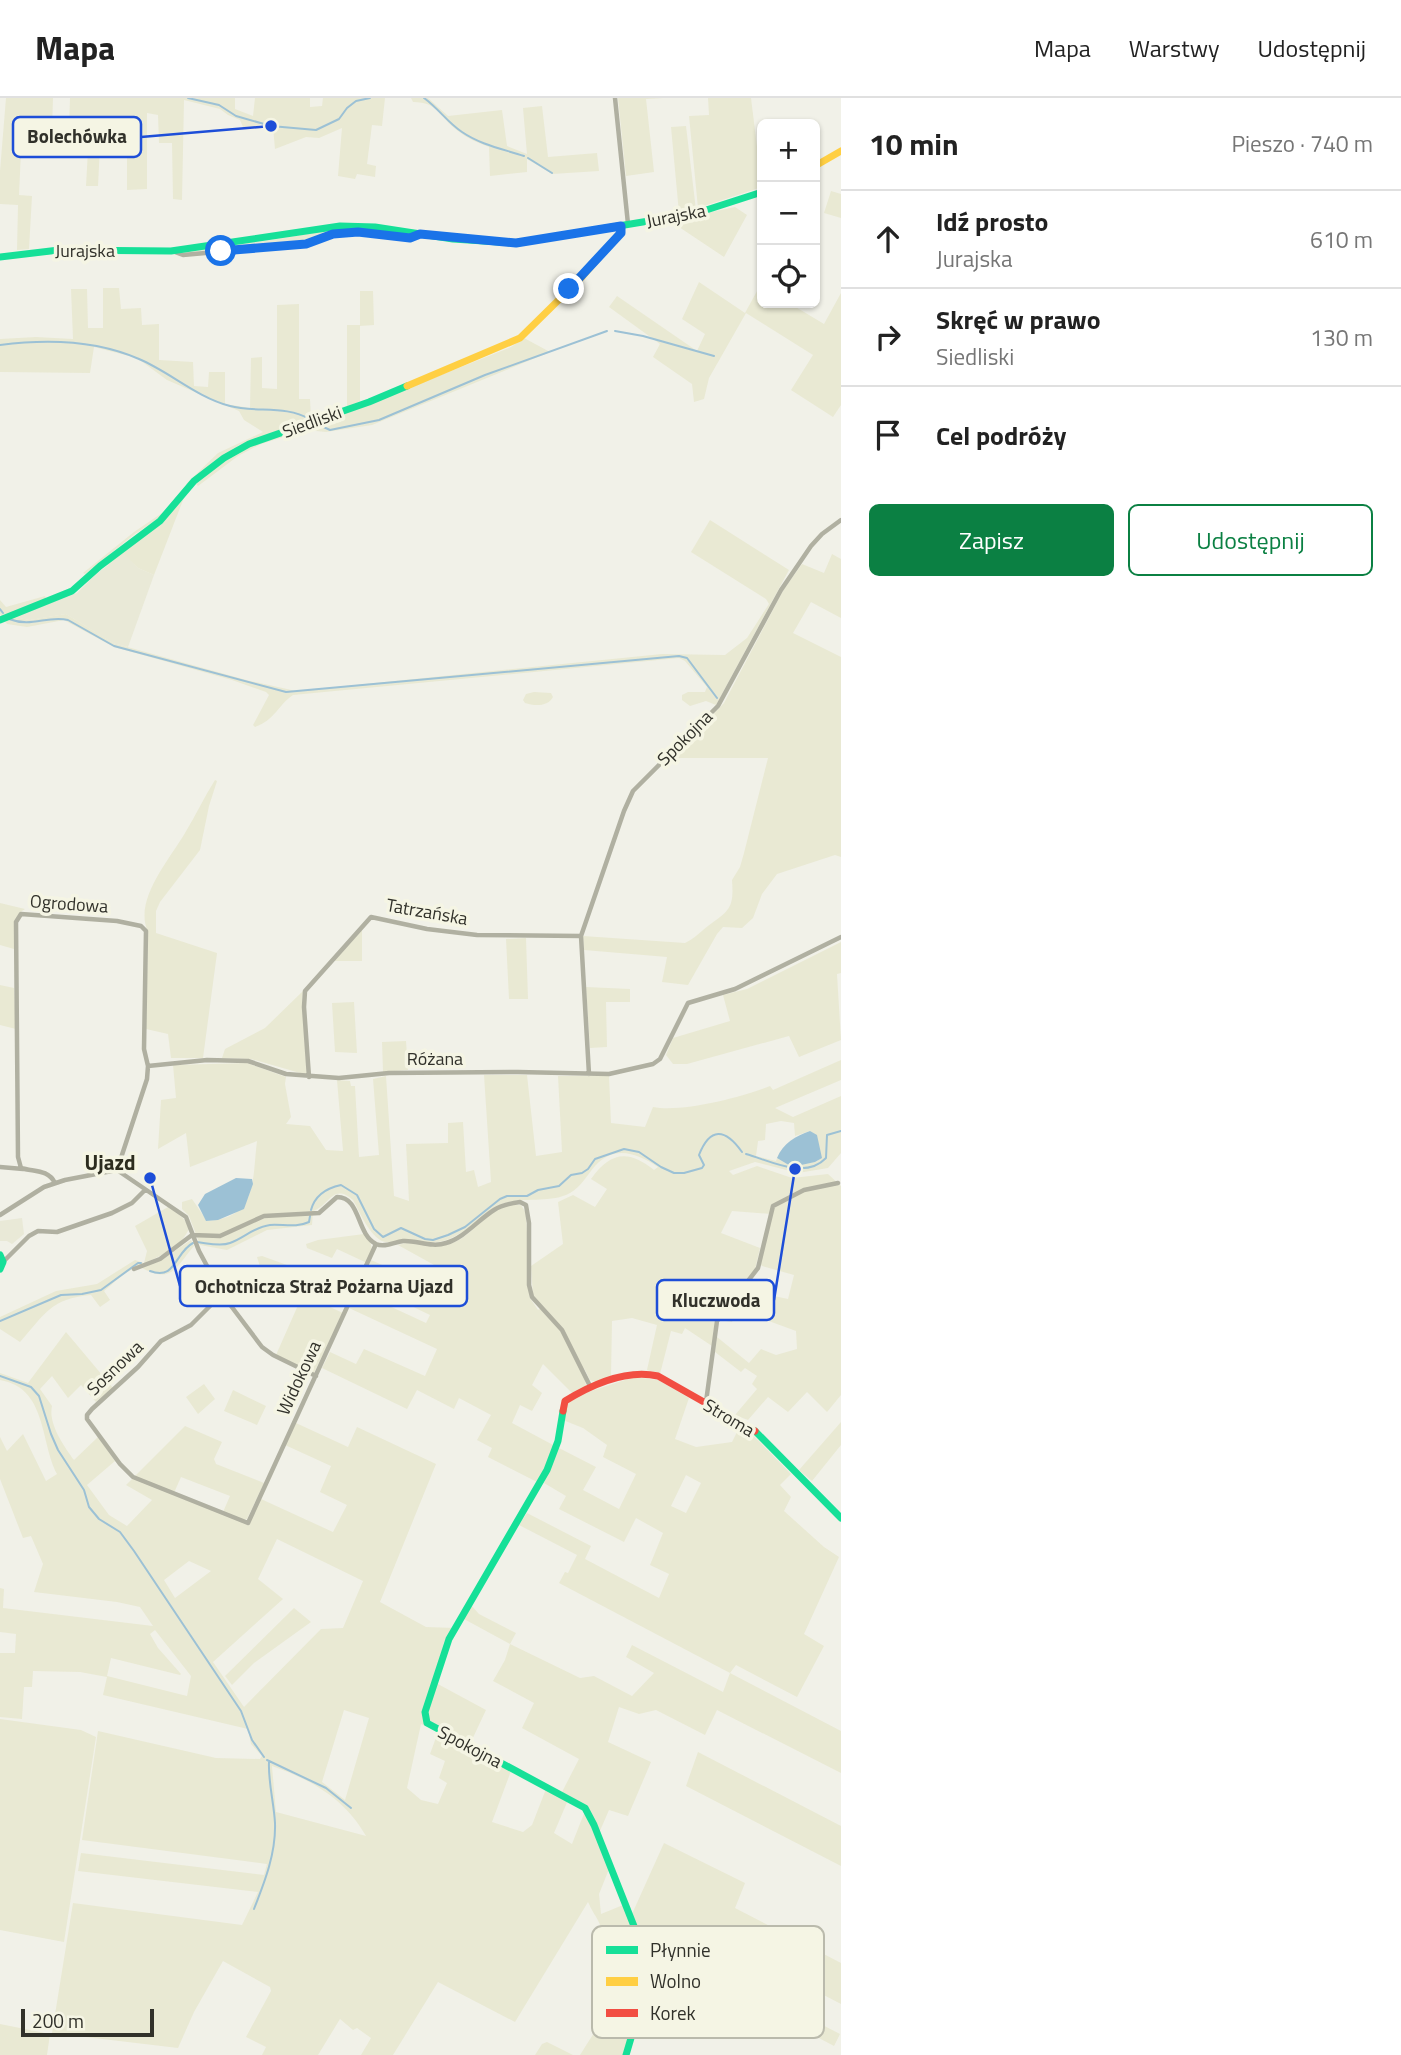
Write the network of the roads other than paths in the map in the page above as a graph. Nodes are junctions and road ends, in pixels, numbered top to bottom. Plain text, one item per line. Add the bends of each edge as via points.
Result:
1 (615, 98) edge
2 (841, 150) edge
3 (820, 163) edge
4 (757, 194) edge
5 (625, 225) junction
6 (420, 234) junction
7 (171, 251) junction
8 (0, 257) edge
9 (841, 520) edge
10 (0, 620) edge
11 (581, 936) junction
12 (841, 937) edge
13 (148, 1066) junction
14 (589, 1074) junction
15 (309, 1077) junction
16 (0, 1167) edge
17 (24, 1169) junction
18 (117, 1170) junction
19 (55, 1183) junction
20 (838, 1183) dead end
21 (145, 1190) junction
22 (0, 1215) edge
23 (192, 1235) junction
24 (376, 1244) junction
25 (1, 1262) edge
26 (134, 1269) dead end
27 (222, 1294) junction
28 (316, 1376) junction
29 (591, 1387) junction
30 (706, 1404) junction
31 (841, 1518) edge
32 (248, 1523) joint
33 (634, 1926) edge
34 (632, 2038) edge
35 (626, 2055) edge

1 - 5 street
2 - 3 street
4 - 5 street, Jurajska via 697,213
5 - 6 street, Jurajska via 516,243
5 - 10 street, Siedliski via 582,277 520,338 223,458 194,481 160,521 72,590
6 - 7 street, Jurajska via 340,226
6 - 7 street, Jurajska via 410,238 358,232 333,234 306,244 183,255
7 - 8 street, Jurajska via 68,249
9 - 11 street, Spokojna via 811,546 781,590 718,706 633,791
11 - 14 street
11 - 15 street, Tatrzańska via 477,935 371,917 305,990
12 - 14 street, Różana via 735,989 688,1003 660,1059 653,1064
13 - 15 street, Różana via 248,1061
13 - 17 street, Ogrodowa via 144,1049 144,928 117,921 21,914 16,922 18,1157
13 - 18 street
14 - 15 street, Różana
16 - 17 street
17 - 19 street via 44,1172
18 - 19 street
18 - 21 street
19 - 22 street
20 - 30 street via 804,1190 773,1206 758,1268 717,1321
21 - 23 street via 186,1217
21 - 25 street via 112,1213 57,1232 38,1231
23 - 24 street via 220,1236 260,1217 310,1214 324,1210 337,1197 346,1199
23 - 26 street via 160,1259
23 - 27 street
24 - 28 street, Widokowa
24 - 29 street via 449,1243 495,1209 523,1203 529,1223 532,1297 562,1330
27 - 28 street via 262,1347
27 - 32 street, Sosnowa via 191,1325 161,1341 87,1419 132,1476
28 - 32 street, Widokowa
29 - 30 street, Stroma via 645,1373
29 - 33 street, Spokojna via 563,1404 558,1441 547,1470 449,1639 424,1717 430,1726 586,1808
30 - 31 street, Stroma via 753,1429
34 - 35 street, Spokojna

